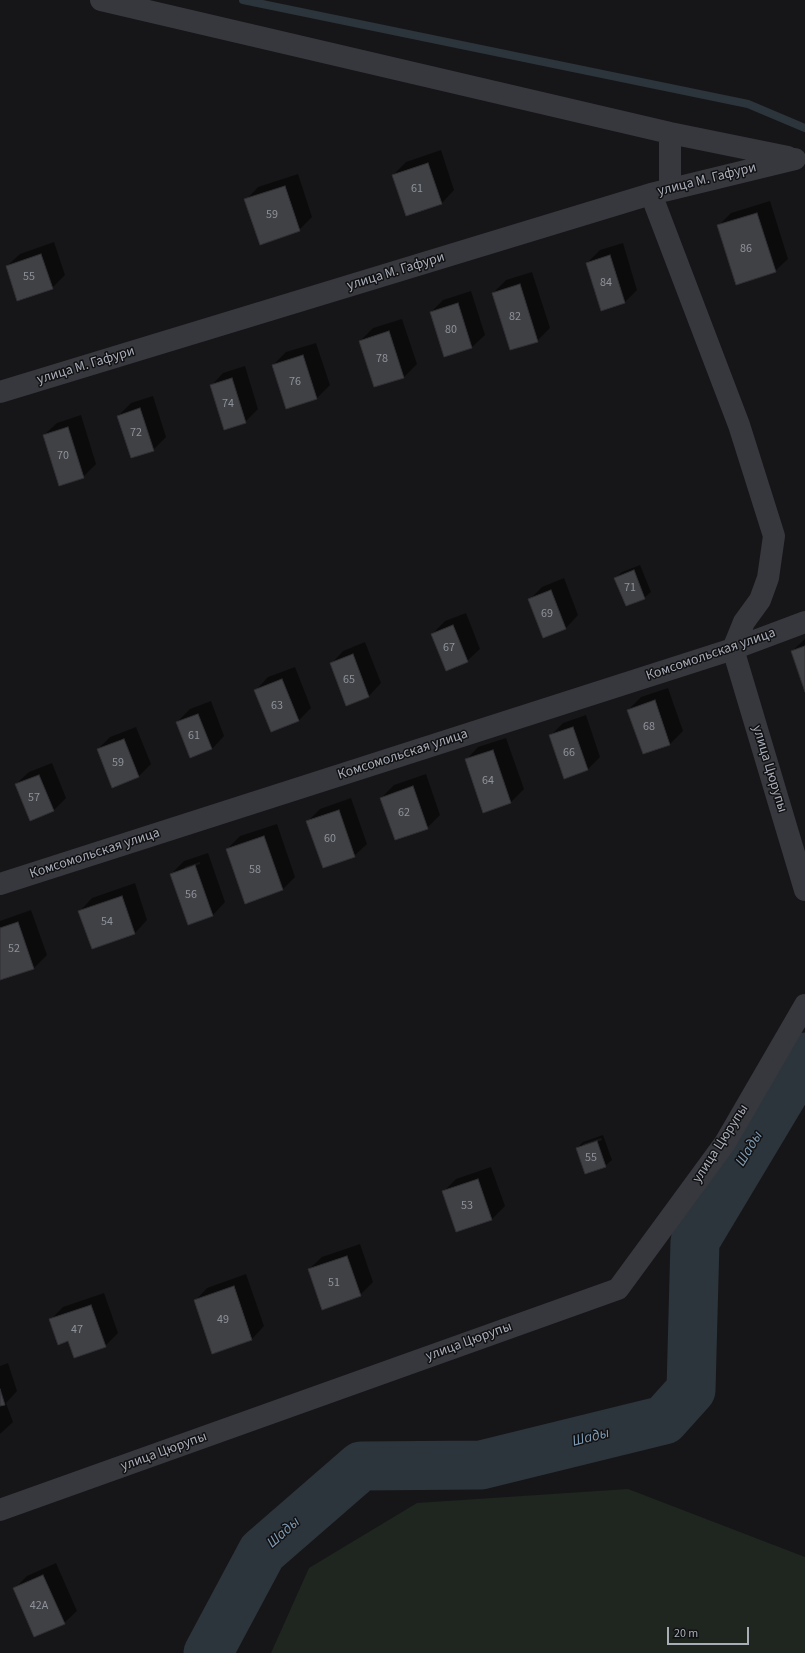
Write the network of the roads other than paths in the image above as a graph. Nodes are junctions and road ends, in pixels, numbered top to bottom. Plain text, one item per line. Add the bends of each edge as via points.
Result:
1 (101, 0) edge
2 (670, 133) junction
3 (800, 158) edge
4 (661, 192) junction
5 (0, 392) edge
6 (805, 622) edge
7 (733, 649) junction
8 (0, 884) edge
9 (805, 890) edge
10 (805, 1005) edge
11 (0, 1510) edge

1 - 2 street
2 - 3 street
2 - 4 street
3 - 4 street, улица М. Гафури
4 - 5 street, улица М. Гафури
4 - 7 street via 774,536 768,578 760,600 744,622
6 - 7 street, Комсомольская улица
7 - 8 street, Комсомольская улица
7 - 9 street, улица Цюрупы
10 - 11 street, улица Цюрупы via 725,1143 618,1289

